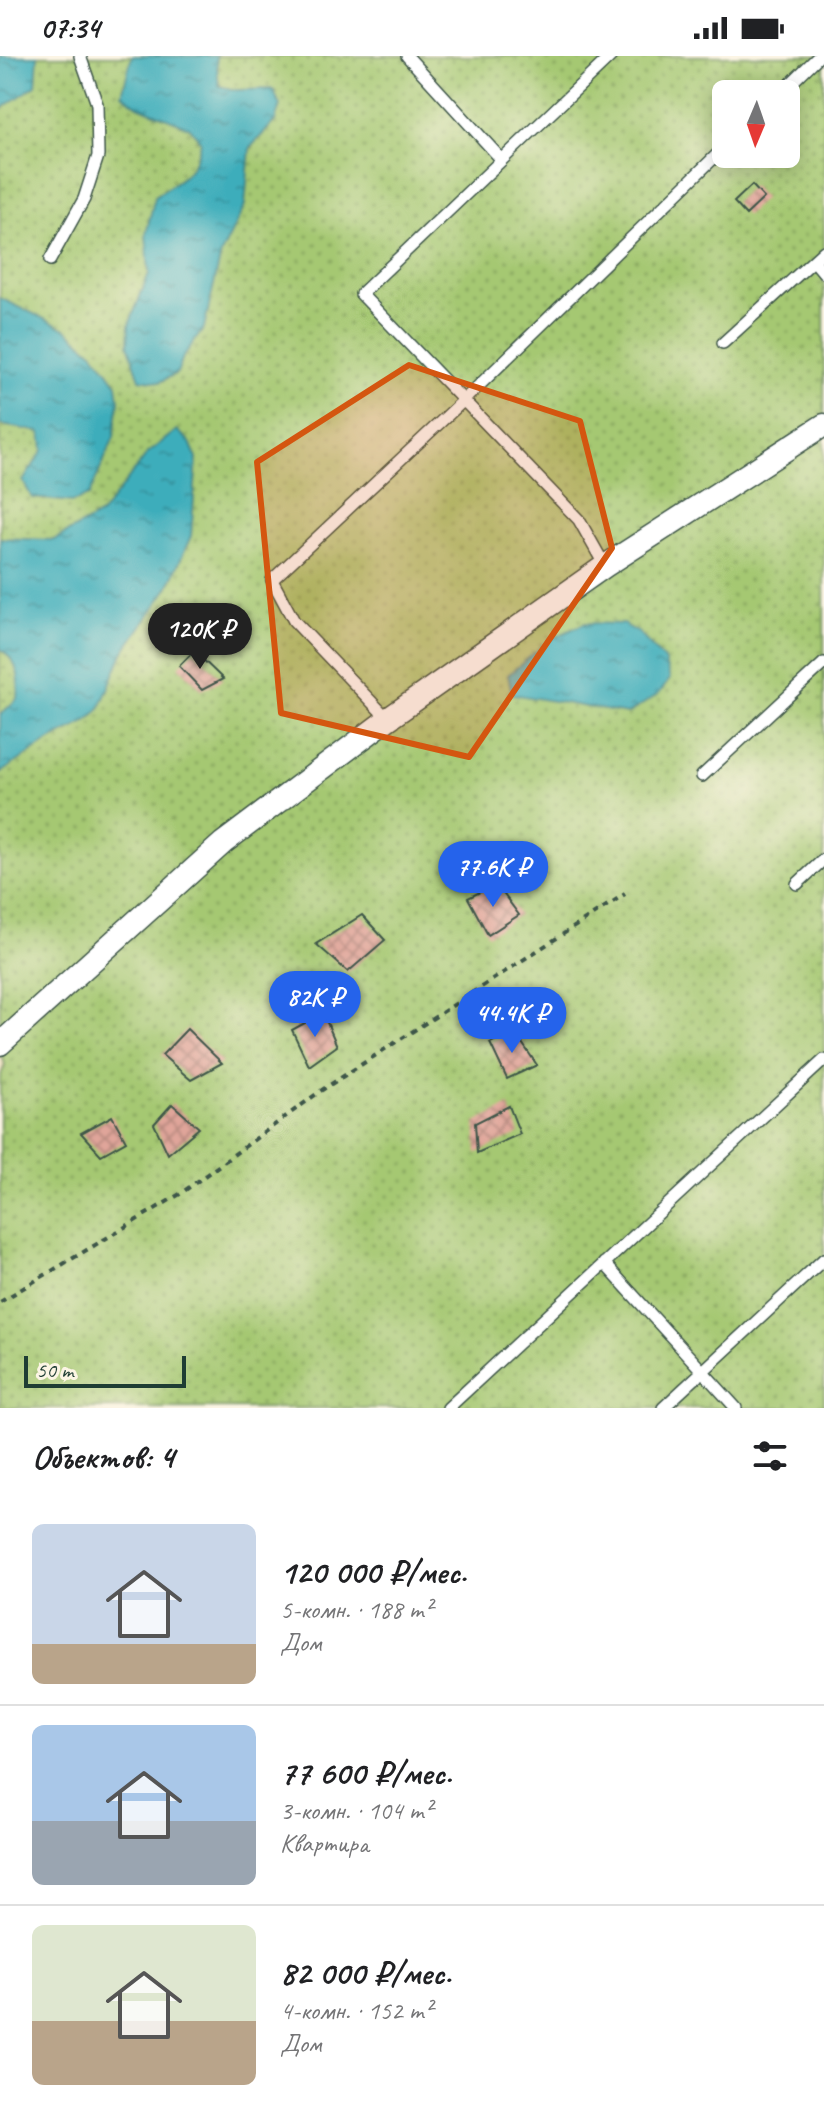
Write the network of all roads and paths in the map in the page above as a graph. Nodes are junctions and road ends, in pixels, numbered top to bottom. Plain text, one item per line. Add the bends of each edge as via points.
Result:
1 (80, 56) edge
2 (407, 56) edge
3 (611, 56) edge
4 (819, 56) edge
5 (794, 80) edge
6 (502, 160) junction
7 (712, 160) edge
8 (824, 251) edge
9 (50, 260) dead end
10 (814, 261) junction
11 (824, 273) edge
12 (723, 343) dead end
13 (464, 400) junction
14 (824, 425) edge
15 (605, 566) junction
16 (824, 663) edge
17 (388, 719) junction
18 (702, 776) dead end
19 (824, 859) edge
20 (797, 884) dead end
21 (625, 894) dead end
22 (0, 1044) edge
23 (824, 1060) edge
24 (824, 1259) edge
25 (604, 1263) junction
26 (0, 1302) edge
27 (701, 1372) junction
28 (448, 1408) edge
29 (663, 1408) edge
30 (736, 1408) edge

1 - 9 lane via 97,104 98,156 84,199
2 - 6 lane
3 - 6 lane
4 - 5 lane
6 - 13 lane via 361,294
7 - 13 lane
8 - 10 lane
10 - 11 lane
10 - 12 lane
13 - 15 lane via 579,520
13 - 17 lane via 272,580 294,621
14 - 15 street
15 - 17 street
16 - 18 lane
17 - 22 street via 223,843
19 - 20 lane
21 - 26 path via 322,1090 180,1194
23 - 25 lane
24 - 27 lane
25 - 27 lane
25 - 28 lane
27 - 29 lane
27 - 30 lane

